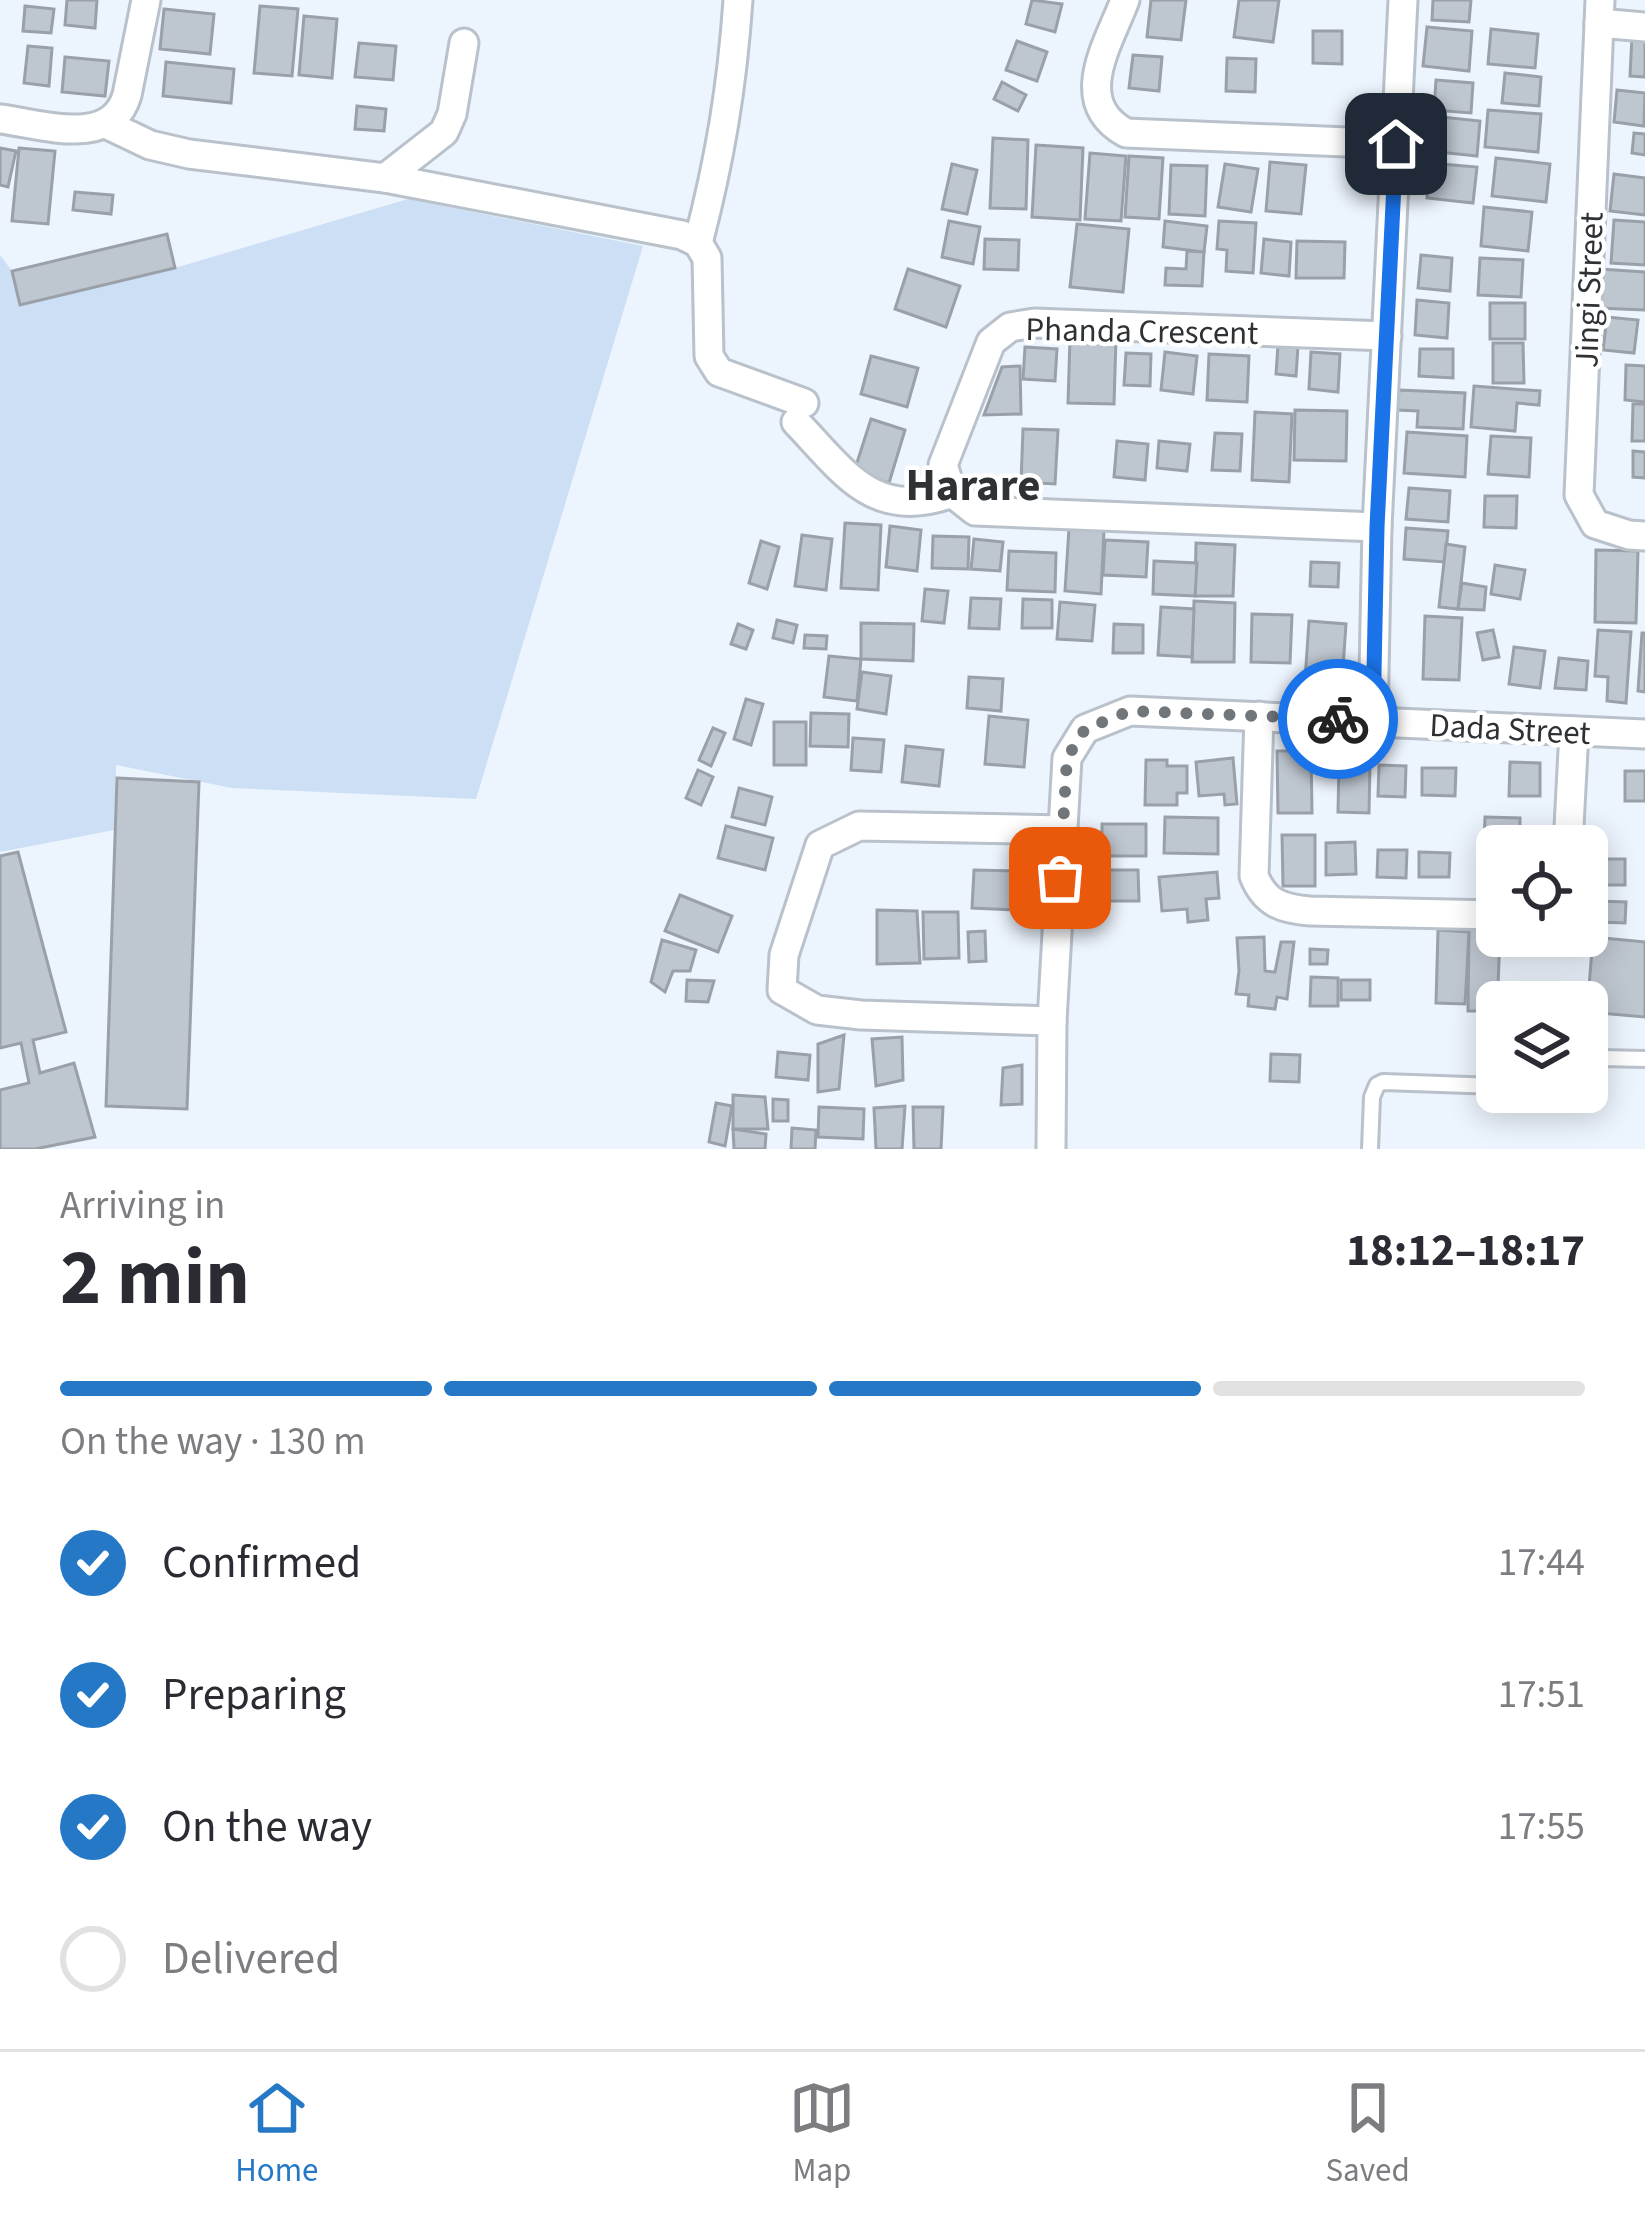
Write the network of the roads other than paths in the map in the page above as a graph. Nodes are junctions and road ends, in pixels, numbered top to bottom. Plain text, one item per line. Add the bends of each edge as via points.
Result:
1 (146, 0) edge
2 (738, 0) edge
3 (1125, 0) edge
4 (1402, 0) edge
5 (1600, 12) edge
6 (1645, 27) edge
7 (464, 43) dead end
8 (0, 119) edge
9 (106, 124) junction
10 (1396, 144) junction
11 (385, 178) junction
12 (698, 243) junction
13 (1387, 336) junction
14 (952, 493) junction
15 (1377, 527) junction
16 (1645, 536) edge
17 (1259, 716) junction
18 (1373, 720) junction
19 (1574, 731) junction
20 (1645, 734) edge
21 (1569, 825) edge
22 (1063, 830) junction
23 (1476, 915) edge
24 (1052, 1021) junction
25 (1608, 1058) edge
26 (1645, 1059) edge
27 (1476, 1084) edge
28 (1051, 1149) edge
29 (1370, 1149) edge

1 - 9 street via 124,105
2 - 12 street via 719,160
3 - 10 street via 1095,89 1107,121 1126,133
4 - 10 street
5 - 6 street
5 - 16 street, Jingi Street via 1579,495 1595,524
7 - 11 street via 444,132
8 - 9 street via 85,130
9 - 11 street via 189,154
10 - 13 street
11 - 12 street
12 - 14 street via 707,258 709,356 718,372 800,412 860,488 889,500
13 - 14 street, Phanda Crescent via 1010,327 992,342 943,465
13 - 15 street
14 - 15 street via 975,512
15 - 18 street
17 - 18 street, Dada Street
17 - 22 street, Dada Street via 1130,711 1085,729 1067,758
17 - 23 street via 1254,876 1272,903
18 - 19 street, Dada Street
19 - 20 street, Dada Street
19 - 21 street
22 - 24 street, Dada Street
22 - 24 street via 859,826 820,845 784,955 782,990 817,1010
24 - 28 street, Dada Street
25 - 26 lane
27 - 29 lane via 1377,1085

